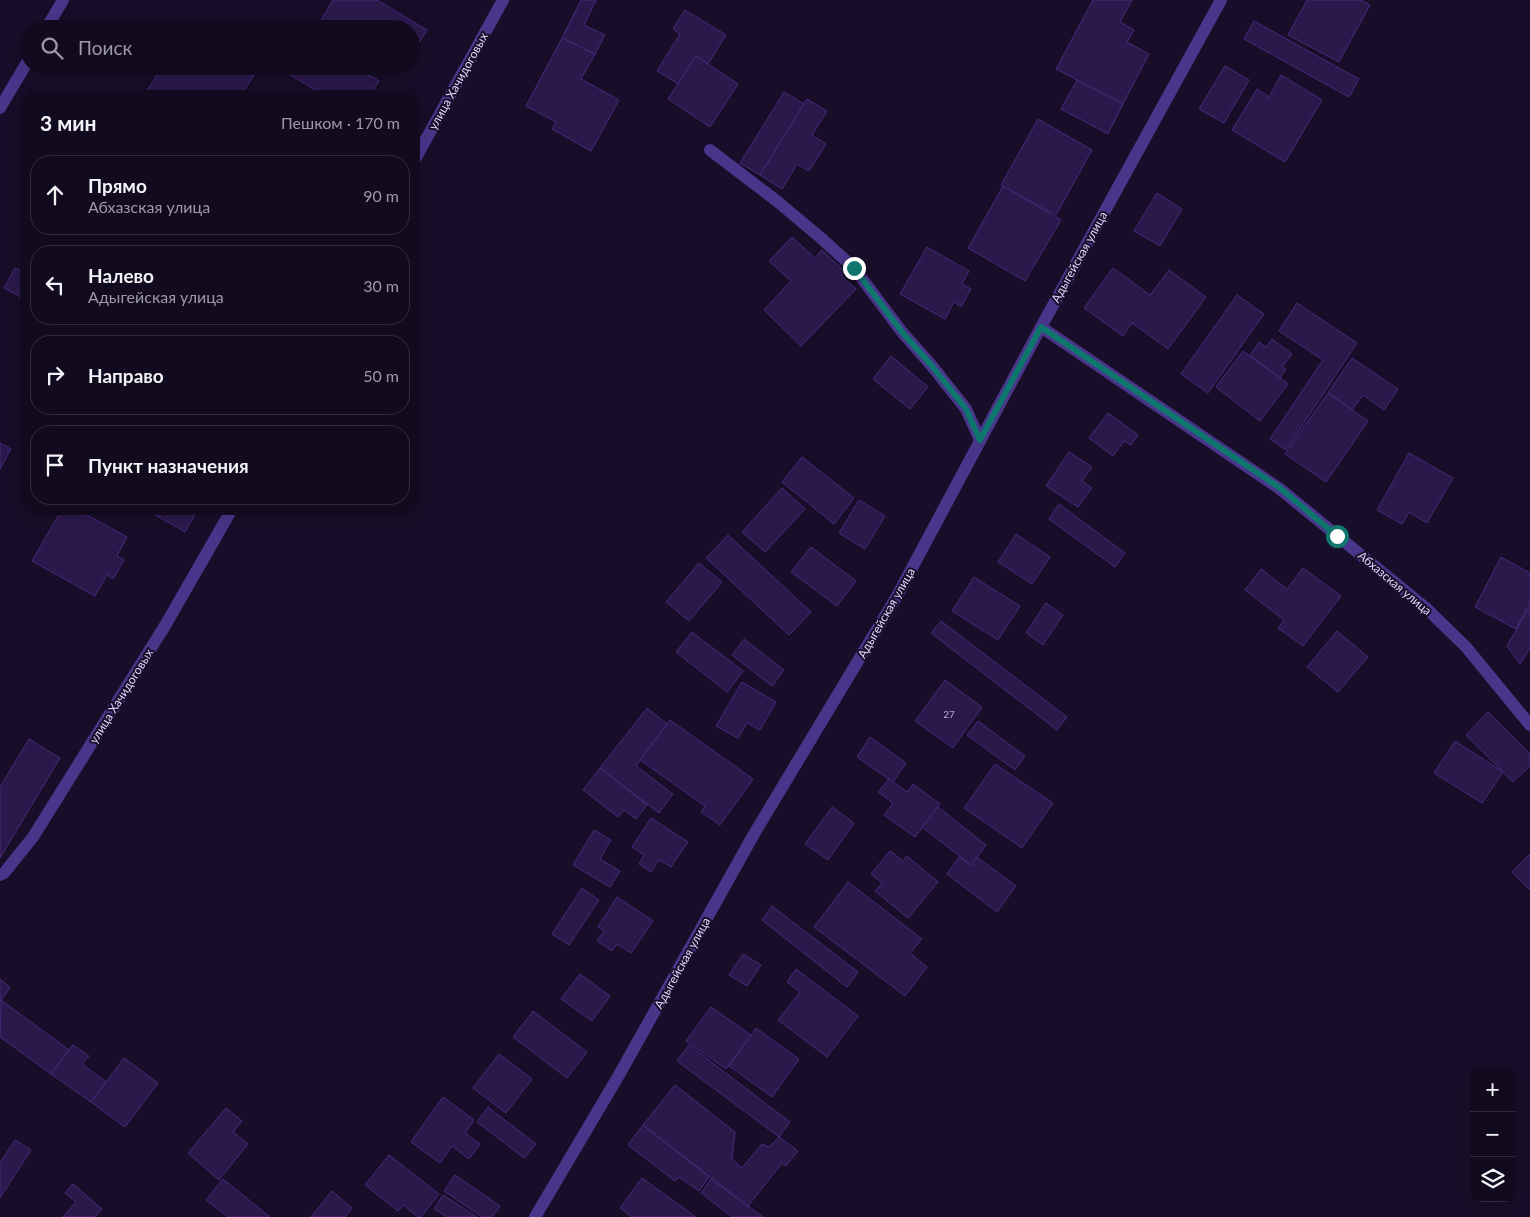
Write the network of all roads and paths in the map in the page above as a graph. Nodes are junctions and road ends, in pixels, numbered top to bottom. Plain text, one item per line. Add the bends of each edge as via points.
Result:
1 (63, 0) edge
2 (503, 0) edge
3 (1221, 0) edge
4 (51, 20) edge
5 (20, 74) edge
6 (0, 108) edge
7 (710, 150) dead end
8 (420, 151) edge
9 (1041, 327) junction
10 (980, 440) junction
11 (229, 515) edge
12 (1530, 725) edge
13 (0, 875) edge
14 (535, 1217) edge

1 - 4 street
2 - 8 street, улица Хачидоговых
3 - 9 street, Адыгейская улица
5 - 6 street
7 - 10 street via 778,202 854,268 966,409
9 - 10 street, Адыгейская улица
9 - 12 street, Абхазская улица via 1280,488 1433,615 1466,647
10 - 14 street, Адыгейская улица via 897,596 754,834
11 - 13 street, улица Хачидоговых via 166,624 33,837

